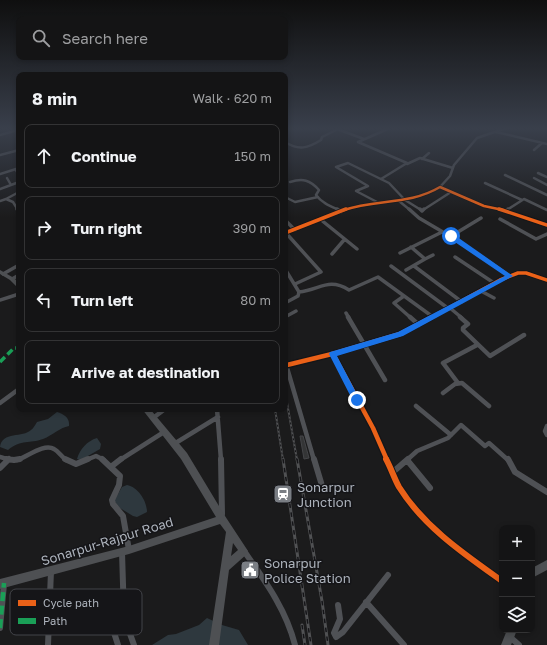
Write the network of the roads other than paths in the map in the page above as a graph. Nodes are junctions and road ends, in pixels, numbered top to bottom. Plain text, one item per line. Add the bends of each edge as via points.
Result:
1 (393, 158) edge
2 (420, 158) edge
3 (461, 158) edge
4 (422, 159) edge
5 (407, 164) junction
6 (453, 168) junction
7 (16, 170) edge
8 (538, 173) dead end
9 (0, 174) edge
10 (505, 175) dead end
11 (547, 177) edge
12 (7, 178) dead end
13 (534, 178) dead end
14 (381, 179) junction
15 (290, 182) dead end
16 (485, 182) dead end
17 (16, 184) edge
18 (11, 185) junction
19 (547, 185) edge
20 (440, 187) junction
21 (0, 189) edge
22 (538, 190) junction
23 (451, 192) junction
24 (16, 194) edge
25 (547, 195) edge
26 (318, 197) junction
27 (6, 199) junction
28 (290, 200) edge
29 (404, 200) junction
30 (522, 200) junction
31 (0, 201) edge
32 (16, 201) edge
33 (13, 202) junction
34 (377, 202) junction
35 (399, 202) junction
36 (16, 207) edge
37 (547, 210) edge
38 (341, 212) junction
39 (506, 212) junction
40 (481, 218) dead end
41 (320, 219) junction
42 (500, 219) dead end
43 (288, 223) edge
44 (547, 225) edge
45 (295, 230) junction
46 (288, 232) edge
47 (442, 232) junction
48 (547, 234) edge
49 (448, 235) junction
50 (288, 236) edge
51 (344, 240) junction
52 (411, 247) junction
53 (357, 249) dead end
54 (400, 253) dead end
55 (332, 254) dead end
56 (433, 255) dead end
57 (455, 257) dead end
58 (425, 259) junction
59 (16, 266) edge
60 (391, 266) dead end
61 (414, 266) junction
62 (406, 270) dead end
63 (1, 273) edge
64 (288, 274) edge
65 (510, 276) junction
66 (16, 277) edge
67 (12, 279) junction
68 (547, 280) edge
69 (16, 283) edge
70 (494, 283) junction
71 (295, 284) junction
72 (482, 291) junction
73 (299, 292) junction
74 (16, 295) edge
75 (404, 296) junction
76 (494, 298) dead end
77 (0, 300) edge
78 (288, 301) edge
79 (462, 302) junction
80 (449, 309) junction
81 (296, 311) dead end
82 (346, 313) dead end
83 (288, 315) edge
84 (433, 318) junction
85 (419, 325) junction
86 (524, 335) dead end
87 (364, 345) junction
88 (477, 345) junction
89 (333, 354) junction
90 (288, 363) edge
91 (288, 370) edge
92 (385, 380) dead end
93 (458, 383) junction
94 (16, 391) edge
95 (443, 393) dead end
96 (0, 403) edge
97 (416, 406) dead end
98 (489, 406) dead end
99 (148, 412) edge
100 (161, 412) edge
101 (218, 412) edge
102 (218, 417) junction
103 (153, 418) junction
104 (547, 426) edge
105 (164, 432) junction
106 (451, 435) junction
107 (547, 435) edge
108 (174, 444) junction
109 (0, 457) edge
110 (9, 459) junction
111 (407, 460) junction
112 (112, 466) junction
113 (0, 468) edge
114 (393, 472) junction
115 (430, 488) dead end
116 (323, 489) dead end
117 (547, 492) edge
118 (222, 519) junction
119 (230, 532) junction
120 (126, 551) junction
121 (244, 551) junction
122 (547, 565) edge
123 (226, 567) junction
124 (51, 571) junction
125 (535, 571) edge
126 (388, 575) dead end
127 (499, 579) edge
128 (2, 584) edge
129 (50, 589) edge
130 (125, 589) edge
131 (366, 602) junction
132 (338, 605) dead end
133 (0, 628) edge
134 (48, 635) edge
135 (115, 635) edge
136 (130, 635) edge
137 (509, 637) edge
138 (48, 645) edge
139 (118, 645) edge
140 (134, 645) edge
141 (214, 645) edge
142 (295, 645) edge
143 (404, 645) edge
144 (519, 645) edge

1 - 5 street
2 - 5 street
3 - 6 street
4 - 6 street
5 - 14 street
6 - 20 street via 450,176
7 - 9 street
8 - 11 street
10 - 22 street
12 - 18 street
13 - 19 street
14 - 29 street via 390,184
14 - 34 street via 347,162 336,167 367,186 356,191
15 - 26 street via 308,180 319,190 316,195
16 - 30 street
17 - 18 street
18 - 21 street
19 - 22 street
20 - 23 street
20 - 29 street via 429,194
22 - 25 street
23 - 29 street via 424,210
23 - 39 street
24 - 27 street
26 - 28 street via 297,202
26 - 38 street via 325,205 335,207
27 - 31 street
27 - 33 street
29 - 35 street
30 - 37 street
30 - 39 street
32 - 33 street
33 - 36 street
34 - 35 street
34 - 38 street
35 - 47 street
38 - 41 street
39 - 44 street
40 - 49 street via 453,235
41 - 45 street
41 - 51 street
42 - 48 street via 531,239 538,239
43 - 45 street
45 - 46 street
47 - 49 street
47 - 52 street
49 - 65 street
50 - 71 street via 321,272
51 - 53 street
51 - 55 street
52 - 54 street
52 - 58 street
56 - 58 street
57 - 70 street
58 - 61 street
59 - 63 street
60 - 80 street
61 - 62 street
61 - 79 street
63 - 67 main road
64 - 71 street
65 - 68 street via 521,273
65 - 70 street
66 - 67 street
67 - 69 main road
70 - 72 street
71 - 73 street
72 - 76 street
72 - 79 street
73 - 75 street via 306,292 326,283 336,283 350,290 378,276
73 - 78 street via 298,296
74 - 77 street
75 - 84 street
75 - 85 street via 394,303
79 - 80 street
80 - 84 street
80 - 88 street via 467,323 463,330
81 - 83 street
82 - 87 street
84 - 85 street
85 - 87 street via 390,338
86 - 88 street via 493,356
87 - 89 street
87 - 92 street
88 - 93 street via 443,363
89 - 90 street
89 - 114 street via 373,428
91 - 116 street
93 - 95 street
93 - 98 street via 465,385
94 - 96 street
97 - 106 street
99 - 103 main road
100 - 103 street
101 - 102 street
102 - 108 street
102 - 118 street
103 - 105 main road
104 - 107 street
105 - 108 main road
105 - 112 street
106 - 111 street via 417,451
106 - 117 street via 461,425 485,446 488,443 507,457 515,472
108 - 118 main road
109 - 110 street
110 - 112 street via 16,460 36,450 53,448 73,463 82,463 99,456
110 - 113 street
111 - 114 street
111 - 115 street
112 - 120 street via 120,476 112,500 123,516
114 - 127 street via 406,497 439,534
118 - 119 main road
118 - 120 main road, Sonarpur-Rajpur Road
119 - 121 main road
119 - 123 main road
120 - 124 main road, Sonarpur-Rajpur Road
120 - 130 street
121 - 123 main road
121 - 142 street via 276,597 286,616
122 - 125 main road
123 - 141 main road
124 - 128 main road, Sonarpur-Rajpur Road
124 - 129 street
126 - 131 street
128 - 133 street
131 - 132 street via 343,632 336,637 334,633 340,623 341,613
131 - 143 street
134 - 138 street
135 - 139 street
136 - 140 street
137 - 144 street

